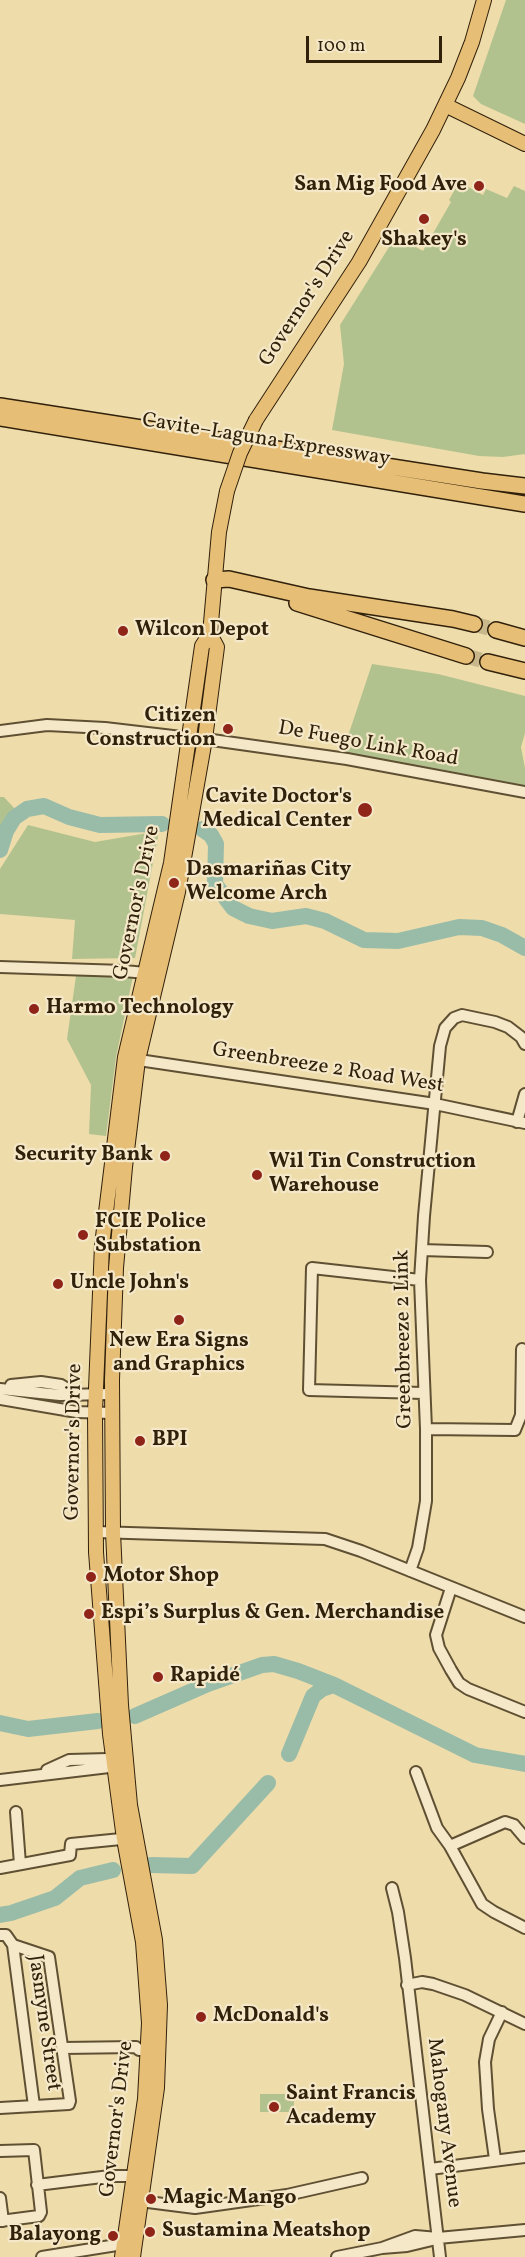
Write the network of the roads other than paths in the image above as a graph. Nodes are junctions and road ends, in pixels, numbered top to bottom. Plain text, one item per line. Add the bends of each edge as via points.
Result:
1 (484, 0) edge
2 (446, 105) junction
3 (525, 144) edge
4 (0, 406) edge
5 (0, 418) edge
6 (525, 476) edge
7 (482, 481) junction
8 (525, 486) edge
9 (525, 504) edge
10 (214, 580) junction
11 (474, 624) tunnel mouth
12 (496, 630) tunnel mouth
13 (210, 634) junction
14 (525, 638) edge
15 (466, 656) tunnel mouth
16 (488, 662) tunnel mouth
17 (525, 672) edge
18 (0, 731) edge
19 (190, 738) junction
20 (205, 739) junction
21 (525, 792) edge
22 (188, 798) junction
23 (180, 851) junction
24 (0, 967) edge
25 (146, 974) junction
26 (525, 1044) edge
27 (131, 1059) junction
28 (525, 1094) edge
29 (435, 1104) junction
30 (521, 1123) edge
31 (422, 1250) junction
32 (487, 1252) dead end
33 (420, 1280) junction
34 (522, 1349) dead end
35 (0, 1383) edge
36 (0, 1389) edge
37 (112, 1389) junction
38 (96, 1390) junction
39 (423, 1393) junction
40 (77, 1394) junction
41 (3, 1401) edge
42 (96, 1412) junction
43 (112, 1413) junction
44 (426, 1429) junction
45 (96, 1532) junction
46 (112, 1532) junction
47 (410, 1571) junction
48 (451, 1588) junction
49 (525, 1617) edge
50 (115, 1705) junction
51 (525, 1712) edge
52 (120, 1762) junction
53 (416, 1772) dead end
54 (0, 1780) edge
55 (16, 1812) dead end
56 (129, 1838) junction
57 (525, 1838) edge
58 (450, 1846) junction
59 (20, 1864) junction
60 (0, 1868) edge
61 (392, 1888) dead end
62 (525, 1928) edge
63 (0, 1935) edge
64 (13, 1945) junction
65 (407, 1985) junction
66 (502, 2012) junction
67 (525, 2024) edge
68 (149, 2050) junction
69 (64, 2051) junction
70 (34, 2106) junction
71 (0, 2108) edge
72 (0, 2151) edge
73 (525, 2157) edge
74 (495, 2159) junction
75 (430, 2169) junction
76 (133, 2176) junction
77 (362, 2178) dead end
78 (38, 2185) junction
79 (0, 2198) edge
80 (140, 2201) junction
81 (1, 2221) edge
82 (525, 2230) edge
83 (438, 2238) junction
84 (122, 2251) edge
85 (42, 2257) edge
86 (133, 2257) edge
87 (337, 2257) edge
88 (440, 2257) edge

1 - 2 main road, Governor's Drive via 472,42
2 - 3 main road
2 - 10 main road, Governor's Drive, bridge via 359,262 256,420 227,491
4 - 7 highway, Cavite–Laguna Expressway
5 - 9 highway, Cavite–Laguna Expressway
6 - 7 highway
7 - 8 highway, Cavite–Laguna Expressway
10 - 11 highway via 229,579 309,597
10 - 13 main road, Governor's Drive
10 - 15 highway
12 - 14 highway
13 - 19 main road, Governor's Drive via 202,645
13 - 20 main road, Governor's Drive via 217,647
16 - 17 highway
18 - 19 street via 47,726 105,728
19 - 22 main road, Governor's Drive
20 - 21 street, De Fuego Link Road via 326,755
20 - 22 main road, Governor's Drive
22 - 23 main road, Governor's Drive
23 - 25 main road, Governor's Drive
23 - 27 main road, Governor's Drive
24 - 25 street
25 - 27 main road, Governor's Drive
26 - 29 street, Greenbreeze 2 Link via 521,1037 495,1022 462,1015 454,1018 445,1028 440,1046
27 - 29 street, Greenbreeze 2 Road West
27 - 37 main road, Governor's Drive
27 - 38 main road, Governor's Drive via 104,1225
28 - 30 street
29 - 30 street, Greenbreeze 2 Road West
29 - 31 street, Greenbreeze 2 Link
31 - 32 street
31 - 33 street, Greenbreeze 2 Link
33 - 39 street, Greenbreeze 2 Link
33 - 39 street via 312,1268 309,1390
34 - 44 street via 521,1415 515,1430
35 - 40 street via 41,1382 61,1385
36 - 40 street
37 - 38 main road
37 - 43 main road, Governor's Drive
38 - 40 street
38 - 42 main road, Governor's Drive
39 - 44 street, Greenbreeze 2 Link
41 - 42 street
42 - 43 street
42 - 45 main road, Governor's Drive
43 - 46 main road, Governor's Drive
44 - 47 street, Greenbreeze 2 Link via 423,1524
45 - 46 street
45 - 50 main road, Governor's Drive
46 - 47 street via 324,1539
46 - 50 main road, Governor's Drive
47 - 48 street
48 - 49 street
48 - 51 street via 436,1635 451,1670 468,1689
50 - 52 main road, Governor's Drive
52 - 54 street via 69,1760 39,1774
52 - 56 main road, Governor's Drive
53 - 58 street via 437,1828
55 - 59 street
56 - 59 street via 71,1844 70,1855
56 - 68 main road, Governor's Drive via 145,1952
57 - 58 street via 514,1825 505,1822
58 - 62 street via 482,1904
59 - 60 street
61 - 65 street, Mahogany Avenue
63 - 64 street via 6,1935
64 - 69 street via 50,1957
64 - 70 street, Jasmyne Street
65 - 66 street via 433,1984
65 - 75 street, Mahogany Avenue
66 - 67 street
66 - 74 street via 489,2039 485,2062
68 - 69 street
68 - 76 main road, Governor's Drive
68 - 80 main road, Governor's Drive via 157,2088
69 - 70 street via 70,2103
70 - 71 street
72 - 78 street via 34,2150
73 - 74 street
74 - 75 street
75 - 83 street, Mahogany Avenue
76 - 78 street
76 - 84 main road, Governor's Drive
77 - 80 street via 287,2195 195,2208
78 - 81 street via 39,2216
79 - 81 street
80 - 86 main road, Governor's Drive
82 - 83 street
83 - 87 street
83 - 88 street, Mahogany Avenue
84 - 85 street

